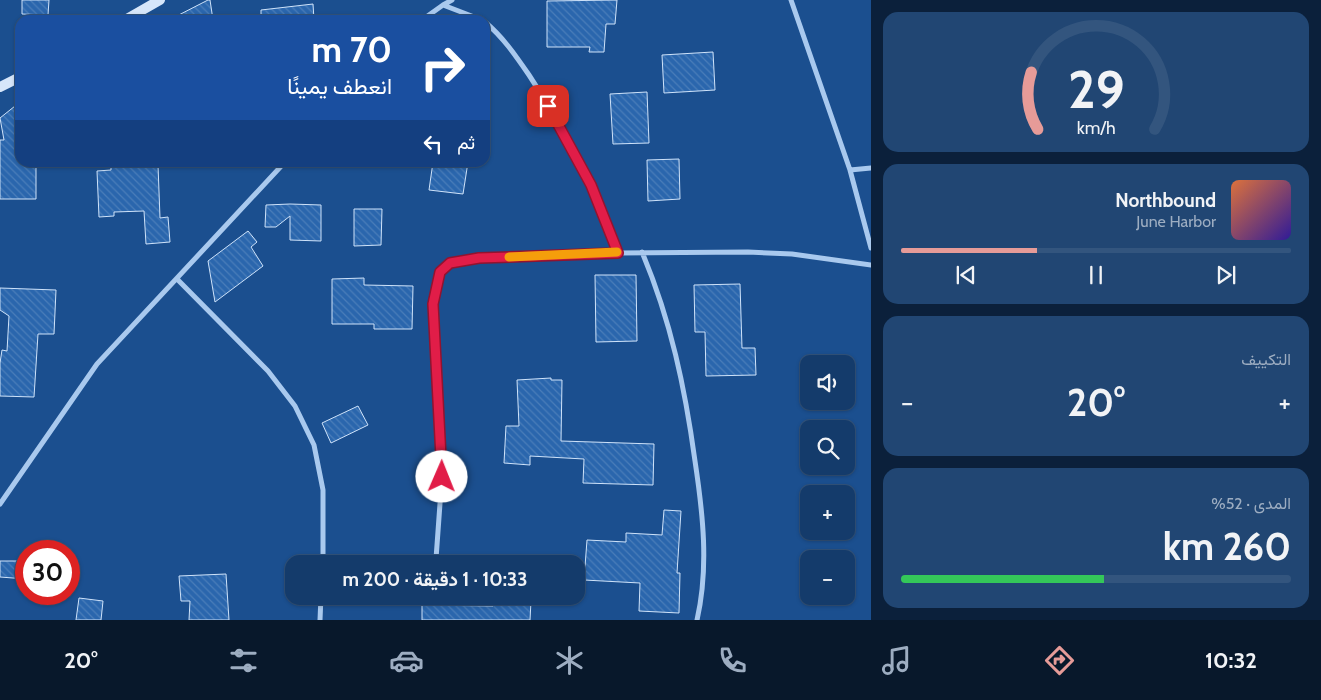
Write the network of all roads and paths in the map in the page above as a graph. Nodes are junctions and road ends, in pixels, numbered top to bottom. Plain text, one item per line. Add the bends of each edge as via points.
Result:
1 (160, 0) edge
2 (452, 0) edge
3 (791, 0) edge
4 (443, 5) junction
5 (134, 15) edge
6 (429, 15) edge
7 (469, 15) edge
8 (490, 27) edge
9 (15, 79) edge
10 (0, 87) edge
11 (280, 167) edge
12 (871, 168) edge
13 (850, 170) junction
14 (871, 248) edge
15 (642, 252) junction
16 (618, 253) junction
17 (871, 265) edge
18 (177, 279) junction
19 (0, 504) edge
20 (323, 555) edge
21 (436, 555) edge
22 (321, 605) edge
23 (320, 620) edge
24 (697, 620) edge

1 - 5 street
2 - 4 street
3 - 13 street
4 - 6 street
4 - 7 street
8 - 16 street via 509,46 559,123 591,185
9 - 10 street
11 - 18 street
12 - 13 street
13 - 14 street
15 - 16 street
15 - 17 street via 792,254
15 - 24 street via 672,339 691,429 703,522 704,564
16 - 21 street via 479,258 450,263 440,272 433,304 442,462
18 - 19 street via 97,364
18 - 20 street via 268,371 295,406 314,445 323,490
22 - 23 street

